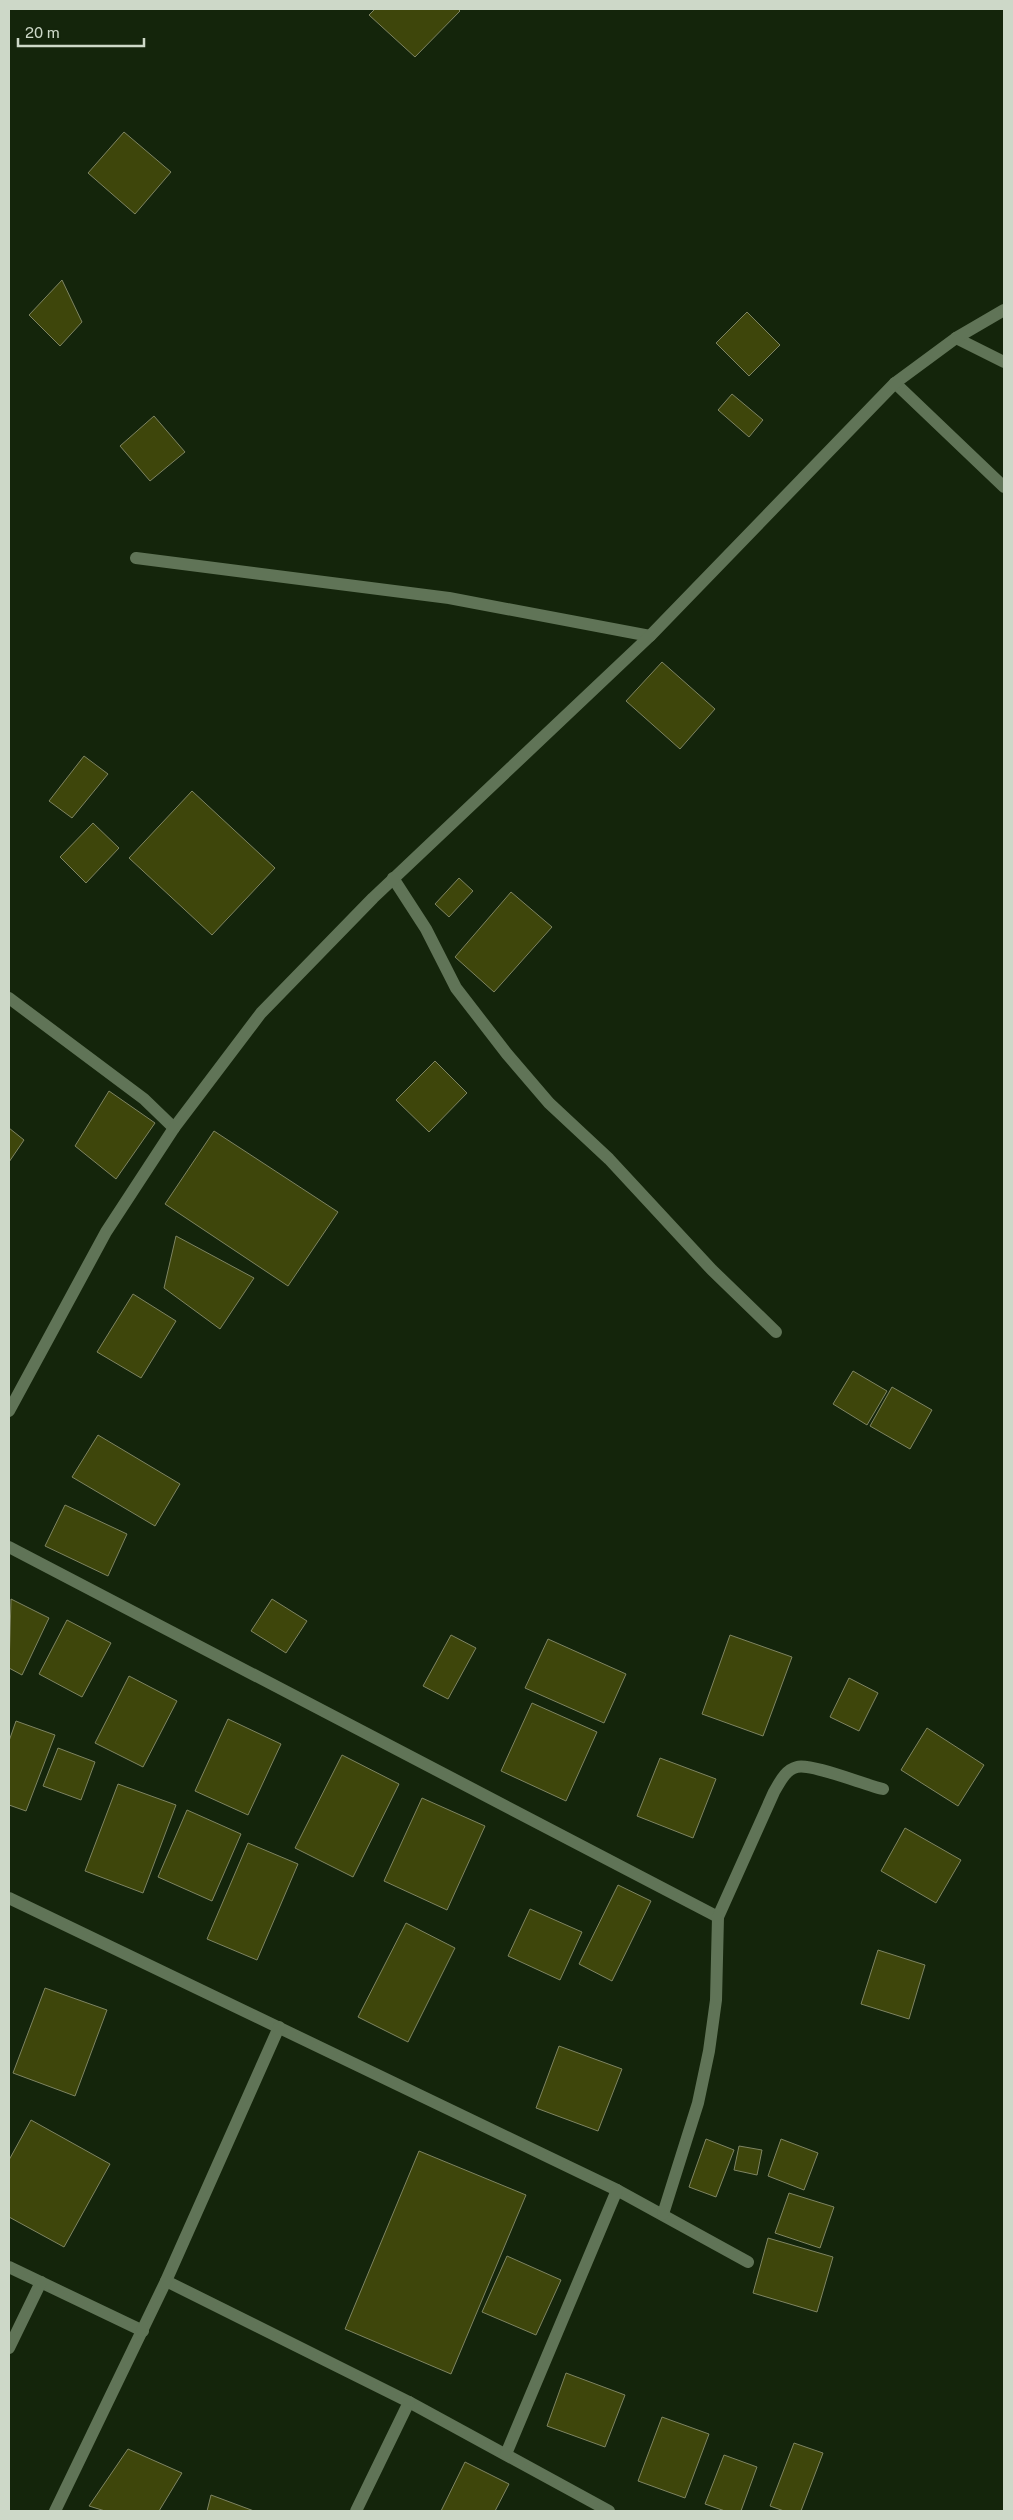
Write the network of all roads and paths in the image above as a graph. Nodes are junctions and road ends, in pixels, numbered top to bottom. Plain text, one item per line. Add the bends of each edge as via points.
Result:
1 (1004, 310) edge
2 (956, 338) junction
3 (1004, 362) edge
4 (895, 383) junction
5 (1004, 487) edge
6 (136, 558) dead end
7 (650, 636) junction
8 (393, 878) junction
9 (9, 998) edge
10 (174, 1128) junction
11 (776, 1332) dead end
12 (9, 1411) edge
13 (9, 1547) edge
14 (883, 1789) dead end
15 (9, 1898) edge
16 (718, 1917) junction
17 (279, 2027) junction
18 (617, 2190) junction
19 (663, 2214) junction
20 (748, 2262) dead end
21 (9, 2267) edge
22 (166, 2281) junction
23 (41, 2282) junction
24 (143, 2332) junction
25 (9, 2348) edge
26 (409, 2402) junction
27 (506, 2454) junction
28 (588, 2507) edge
29 (56, 2511) edge
30 (356, 2511) edge
31 (609, 2511) edge

1 - 2 street
2 - 3 street
2 - 4 street
4 - 5 street
4 - 7 street
6 - 7 street via 448,598
7 - 8 street
8 - 10 street via 261,1013
8 - 11 street via 426,929 456,988 548,1103 609,1159 712,1270
9 - 10 street via 144,1099
10 - 12 street via 106,1232
13 - 16 street
14 - 16 street via 812,1767 797,1767 785,1774
15 - 17 street
16 - 19 street via 716,2000 709,2051 698,2102
17 - 18 street
17 - 22 street
18 - 19 street
18 - 27 street
19 - 20 street
21 - 23 street
22 - 24 street
22 - 26 street
23 - 24 street
23 - 25 street
24 - 29 street
26 - 27 street
26 - 30 street
27 - 28 street
28 - 31 street

